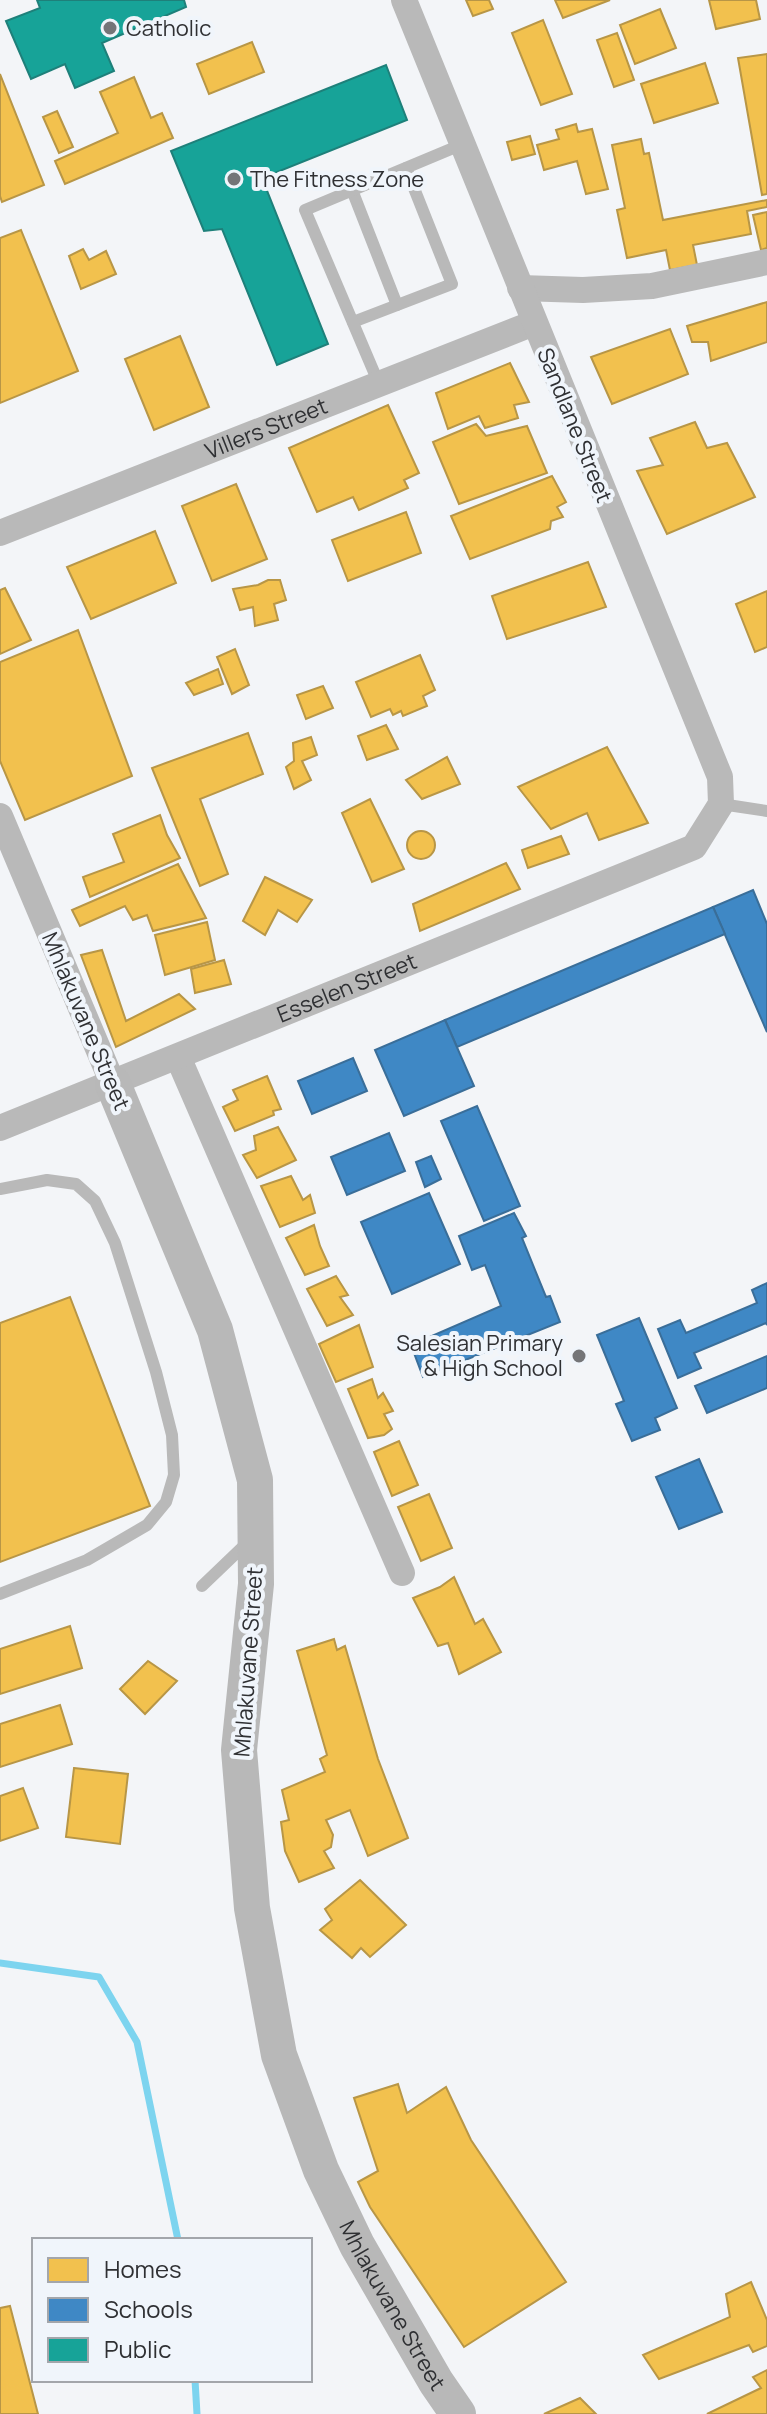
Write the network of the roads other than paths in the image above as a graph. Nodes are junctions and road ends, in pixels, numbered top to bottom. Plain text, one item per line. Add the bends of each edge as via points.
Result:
1 (404, 0) edge
2 (463, 144) junction
3 (406, 168) junction
4 (352, 190) junction
5 (767, 262) edge
6 (520, 288) junction
7 (397, 305) junction
8 (353, 322) junction
9 (534, 323) junction
10 (379, 384) junction
11 (0, 533) edge
12 (721, 804) junction
13 (767, 811) edge
14 (0, 816) edge
15 (178, 1057) junction
16 (113, 1084) junction
17 (0, 1128) edge
18 (0, 1189) edge
19 (255, 1535) junction
20 (402, 1573) dead end
21 (202, 1586) dead end
22 (0, 1594) edge
23 (458, 2414) edge

1 - 2 street, Sandlane Street
2 - 3 lane
2 - 6 street, Sandlane Street
3 - 4 lane
3 - 7 lane via 452,284
4 - 7 lane
4 - 8 lane via 305,210
5 - 6 street via 652,286
6 - 9 street, Sandlane Street
7 - 8 lane
8 - 10 lane
9 - 10 street, Villers Street
9 - 12 street, Sandlane Street via 720,777
10 - 11 street, Villers Street
12 - 13 lane
12 - 15 street, Esselen Street via 694,847
14 - 16 street, Mhlakuvane Street
15 - 16 street, Esselen Street
15 - 20 street
16 - 17 street, Esselen Street
16 - 19 street, Mhlakuvane Street via 215,1330 255,1480
18 - 22 lane via 47,1180 76,1184 95,1201 115,1243 156,1372 172,1435 174,1475 166,1502 147,1525 87,1560
19 - 21 lane
19 - 23 street, Mhlakuvane Street via 256,1584 239,1750 252,1908 279,2055 321,2170 357,2245

